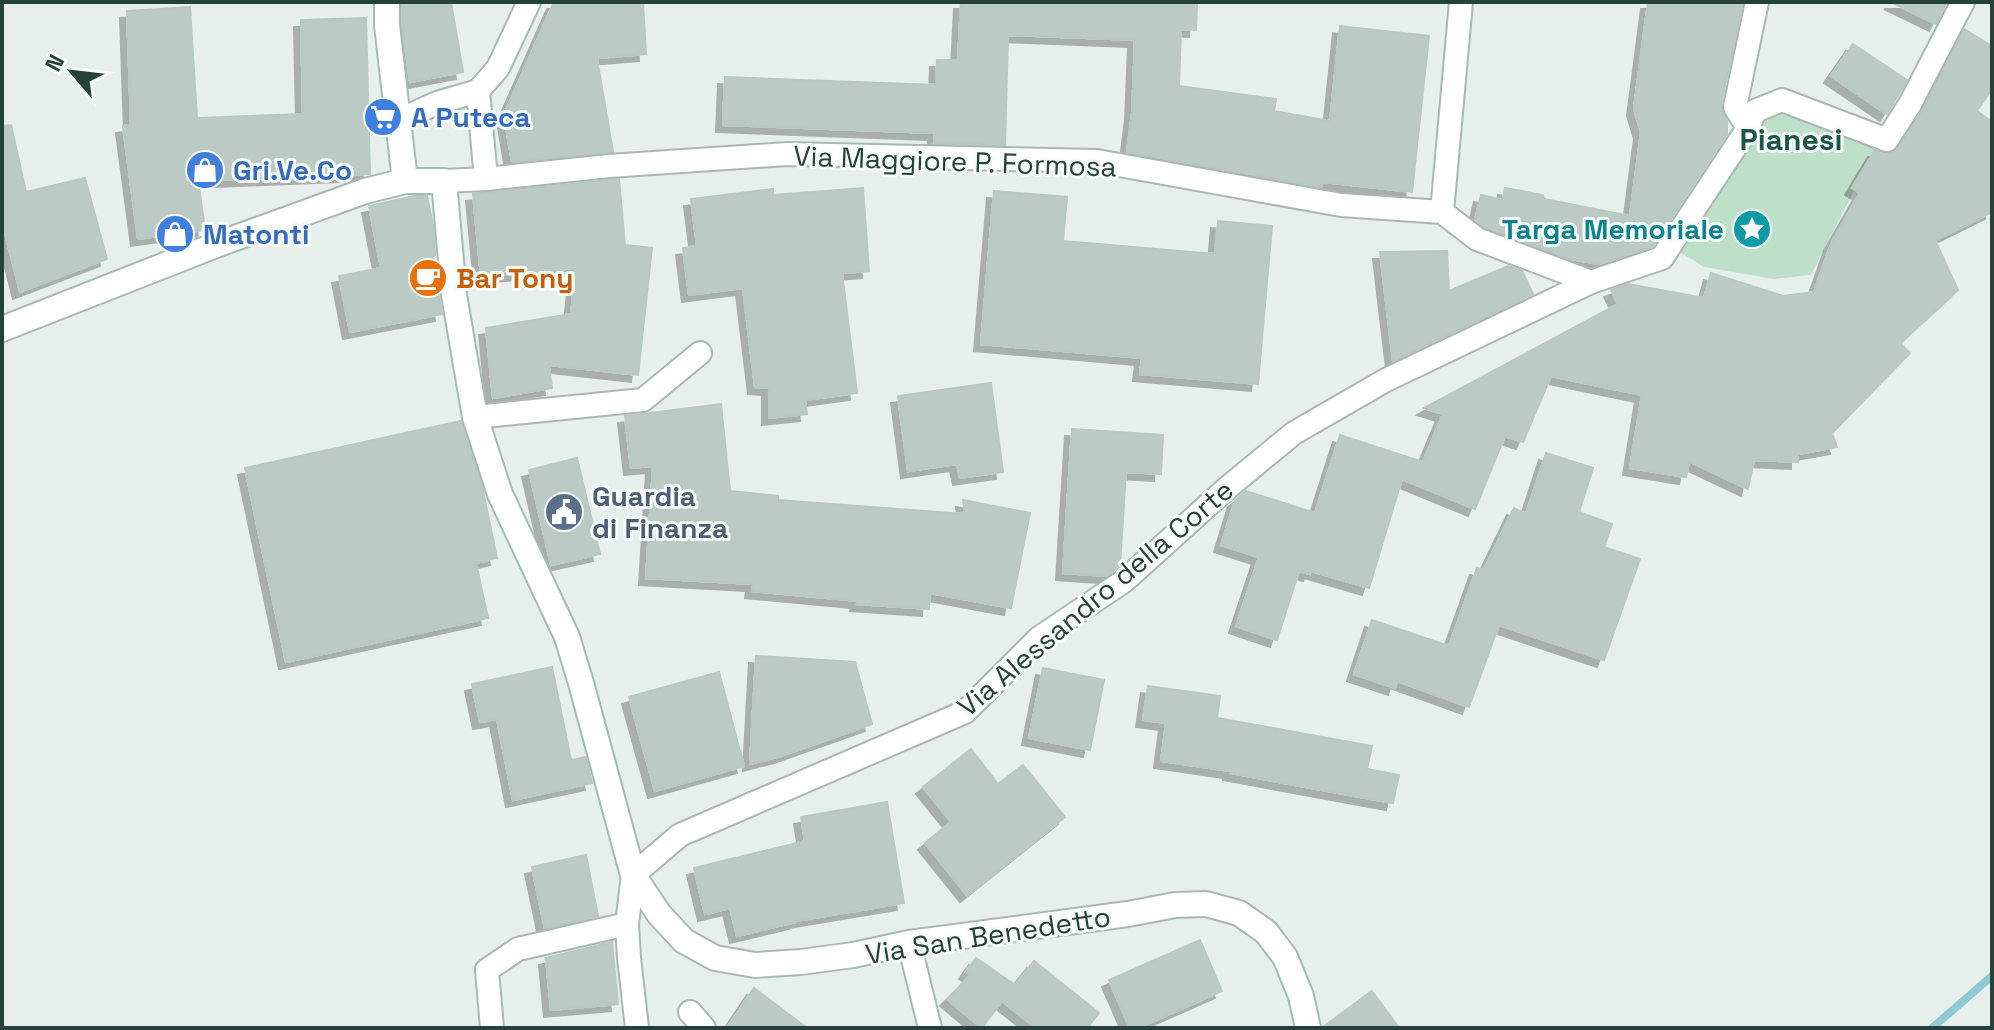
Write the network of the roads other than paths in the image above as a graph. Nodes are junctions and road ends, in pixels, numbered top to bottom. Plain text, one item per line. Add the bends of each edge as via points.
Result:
1 (387, 2) edge
2 (529, 2) edge
3 (1461, 2) edge
4 (1757, 2) edge
5 (1963, 2) edge
6 (478, 91) junction
7 (397, 121) junction
8 (1748, 128) junction
9 (486, 179) junction
10 (405, 181) junction
11 (444, 181) junction
12 (1442, 212) junction
13 (1591, 282) junction
14 (2, 329) edge
15 (700, 353) dead end
16 (475, 417) junction
17 (633, 875) junction
18 (627, 924) junction
19 (909, 943) junction
20 (492, 1028) edge
21 (637, 1028) edge
22 (930, 1028) edge
23 (1308, 1028) edge

1 - 7 street
2 - 6 street via 498,68
3 - 12 street
4 - 8 street via 1735,107
5 - 8 street, Via Alessandro della Corte via 1887,140 1782,100 1755,111
6 - 7 street
6 - 9 street
7 - 10 street
8 - 13 street, Via Alessandro della Corte via 1662,258
9 - 11 street, Via Maggiore P. Formosa
9 - 12 street, Via Maggiore P. Formosa via 787,154 1097,161 1341,205
10 - 11 street
10 - 14 street via 216,245
11 - 16 street, Via San Benedetto via 454,295
12 - 13 street via 1477,239
13 - 17 street, Via Alessandro della Corte via 1386,380 1294,433 1124,581 1039,638 965,712 680,835
15 - 16 street via 643,400
16 - 17 street, Via San Benedetto via 500,494 567,637
17 - 18 street
17 - 19 street, Via San Benedetto via 684,941 715,958 755,965 801,962
18 - 20 street via 518,949 487,970
18 - 21 street
19 - 22 street
19 - 23 street, Via San Benedetto via 1206,904 1239,913 1266,932 1285,957

